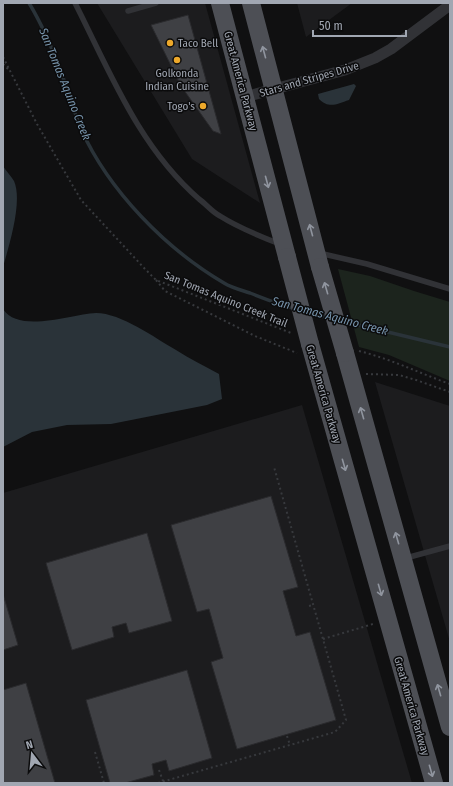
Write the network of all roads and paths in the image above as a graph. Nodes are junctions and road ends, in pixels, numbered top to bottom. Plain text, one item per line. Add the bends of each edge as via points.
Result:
1 (75, 3) edge
2 (153, 3) edge
3 (220, 3) edge
4 (250, 3) edge
5 (450, 5) edge
6 (128, 11) dead end
7 (3, 57) edge
8 (3, 64) edge
9 (10, 71) junction
10 (274, 90) junction
11 (245, 98) junction
12 (286, 251) junction
13 (318, 260) junction
14 (156, 280) junction
15 (450, 289) edge
16 (291, 333) dead end
17 (350, 351) junction
18 (312, 352) junction
19 (352, 377) junction
20 (450, 384) edge
21 (450, 392) edge
22 (274, 467) dead end
23 (450, 546) edge
24 (403, 559) junction
25 (313, 605) junction
26 (309, 606) dead end
27 (373, 624) dead end
28 (323, 639) junction
29 (450, 727) edge
30 (287, 736) dead end
31 (290, 745) junction
32 (95, 752) dead end
33 (159, 770) dead end
34 (163, 781) junction
35 (104, 783) edge
36 (158, 783) edge
37 (434, 783) edge

1 - 12 lane via 117,89 157,155 182,184 219,216
2 - 6 lane
3 - 11 main road, Great America Parkway
10 -> 4 main road
5 - 10 street, Stars and Stripes Drive via 376,58 345,70
7 - 9 path, San Tomas Aquino Creek Trail
8 - 9 path, San Tomas Aquino Creek Trail
9 - 14 path, San Tomas Aquino Creek Trail via 81,200
10 - 11 street, Stars and Stripes Drive
13 -> 10 main road
11 -> 12 main road, Great America Parkway
12 - 18 main road, Great America Parkway, bridge
13 - 15 lane via 367,264
17 -> 13 main road, bridge
14 - 16 path, San Tomas Aquino Creek Trail
14 - 18 path, San Tomas Aquino Creek Trail via 165,291 254,336
17 - 19 main road
17 - 20 path via 378,355
18 -> 37 main road, Great America Parkway
19 - 21 path via 364,374 399,375
24 -> 19 main road
22 - 25 path
23 - 24 lane
29 -> 24 main road
25 - 26 path
25 - 28 path
27 - 28 path
28 - 31 path via 346,720 335,732
30 - 31 path
31 - 34 path
32 - 35 path
33 - 34 path
34 - 36 path

